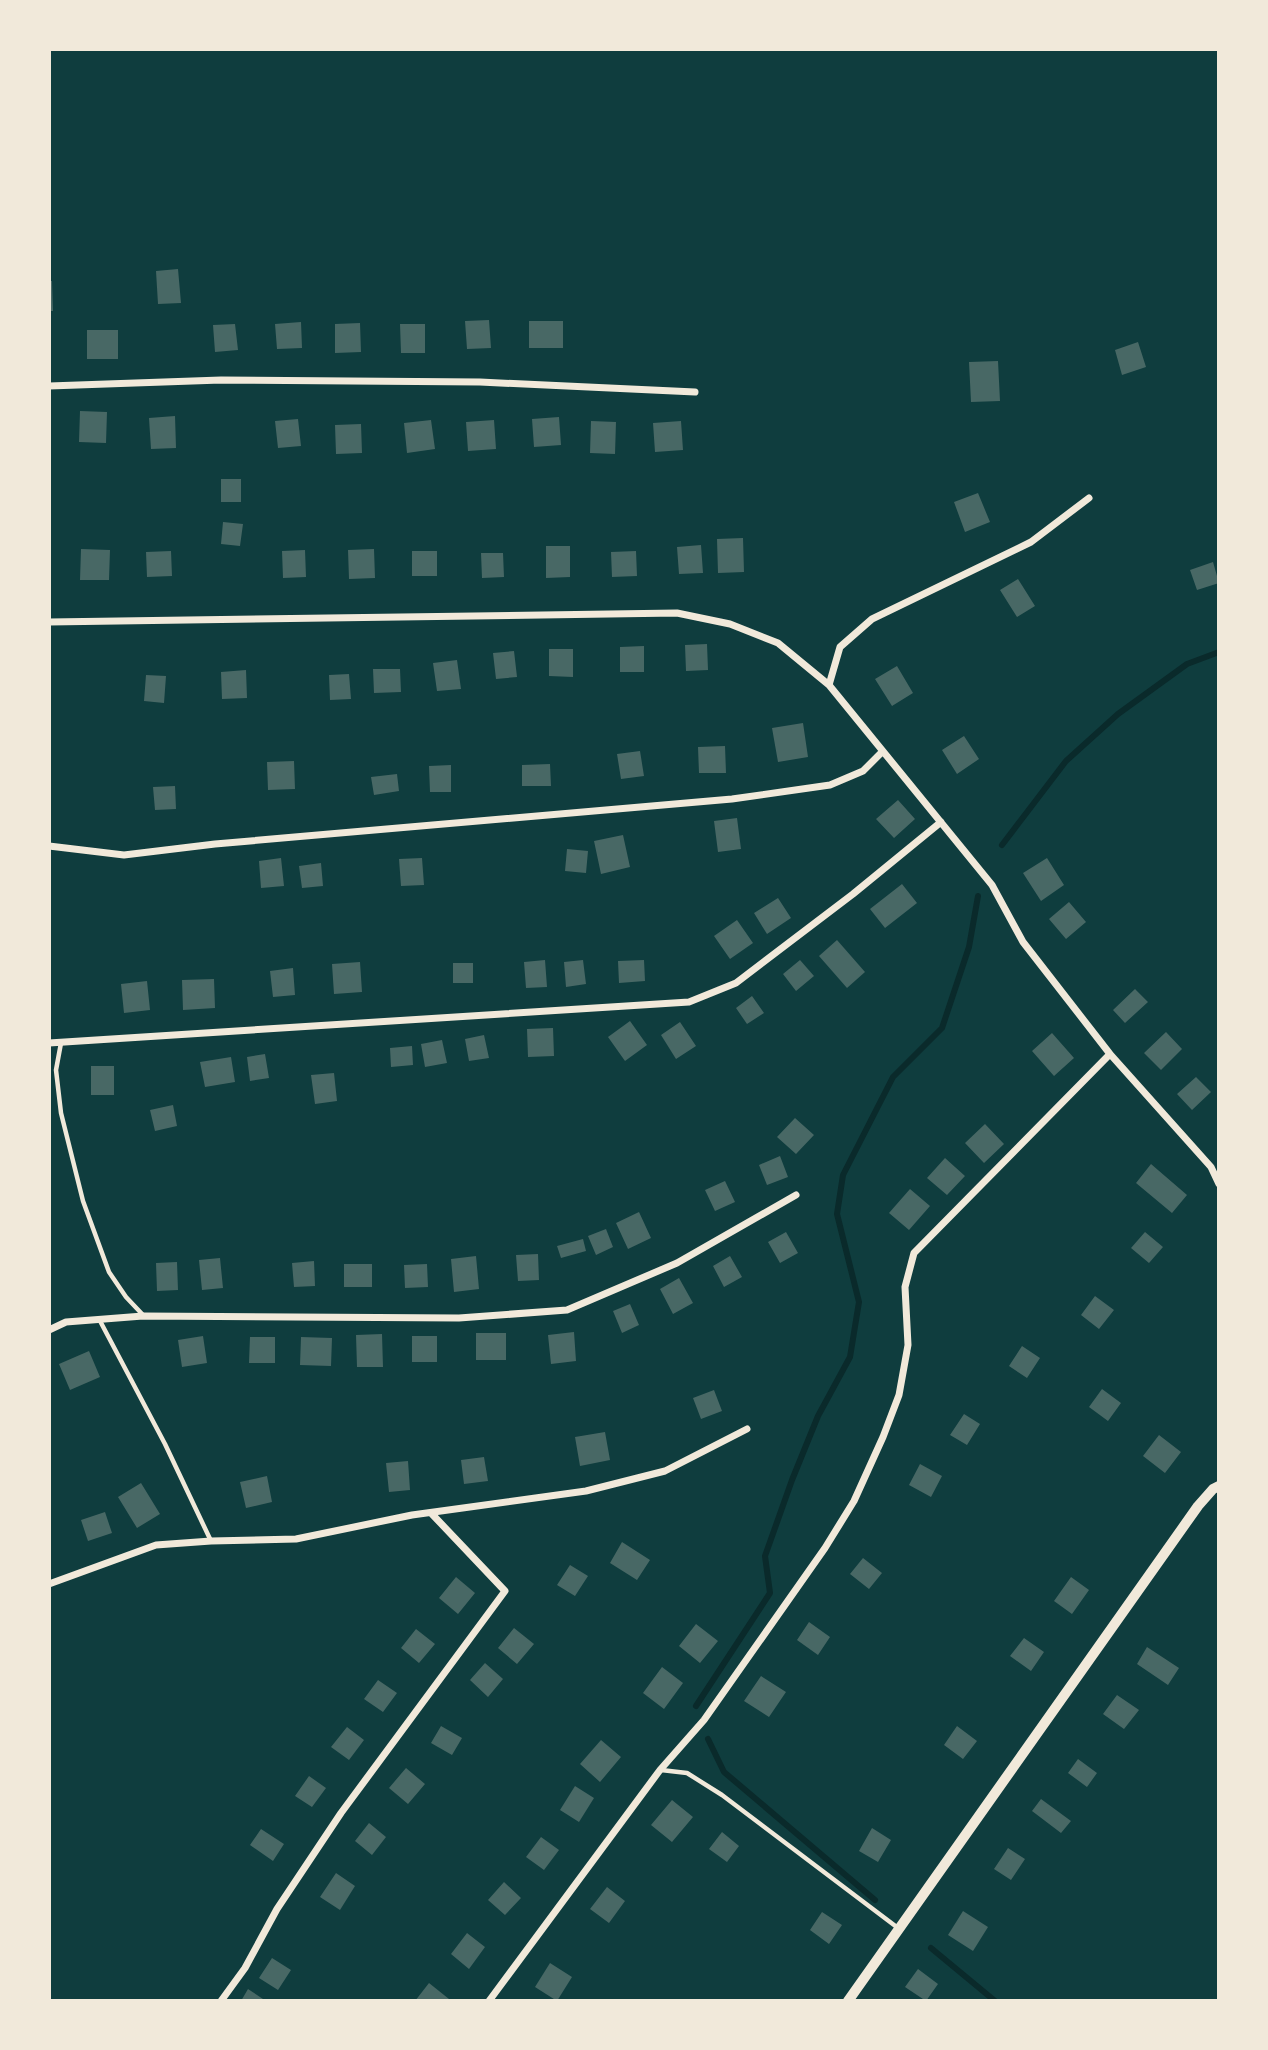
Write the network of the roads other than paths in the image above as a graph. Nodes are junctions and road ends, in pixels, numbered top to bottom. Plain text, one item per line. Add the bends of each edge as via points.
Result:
1 (49, 386) edge
2 (695, 392) dead end
3 (1089, 498) dead end
4 (49, 622) edge
5 (829, 685) junction
6 (882, 752) junction
7 (941, 822) junction
8 (49, 846) edge
9 (61, 1042) junction
10 (49, 1043) edge
11 (1110, 1054) junction
12 (1219, 1184) edge
13 (796, 1195) dead end
14 (143, 1316) junction
15 (99, 1318) junction
16 (49, 1330) edge
17 (747, 1429) dead end
18 (1219, 1486) edge
19 (431, 1513) junction
20 (211, 1541) junction
21 (49, 1584) edge
22 (660, 1770) junction
23 (899, 1929) junction
24 (220, 2001) edge
25 (489, 2001) edge
26 (848, 2001) edge

1 - 2 street via 221,380 466,382
3 - 5 street via 1031,542 872,619 840,647
4 - 5 street via 677,613 730,624 778,643
5 - 6 street
6 - 7 street
6 - 8 street via 863,771 830,785 732,799 124,855
7 - 9 street via 736,983 689,1002
7 - 11 street via 992,885 1023,942
9 - 10 street
9 - 14 lane via 56,1070 61,1113 83,1201 109,1272
11 - 12 street via 1211,1167
11 - 22 street via 914,1253 905,1287 908,1345 899,1395 854,1501 704,1720
13 - 14 street via 677,1263 567,1310 459,1318
14 - 15 street
15 - 16 street via 66,1322
15 - 20 lane
17 - 19 street via 665,1471 586,1492
18 - 23 street via 1198,1506
19 - 20 street via 296,1539
19 - 24 street via 505,1591 341,1813
20 - 21 street via 156,1545
22 - 23 lane via 687,1773 722,1795
22 - 25 street
23 - 26 street

